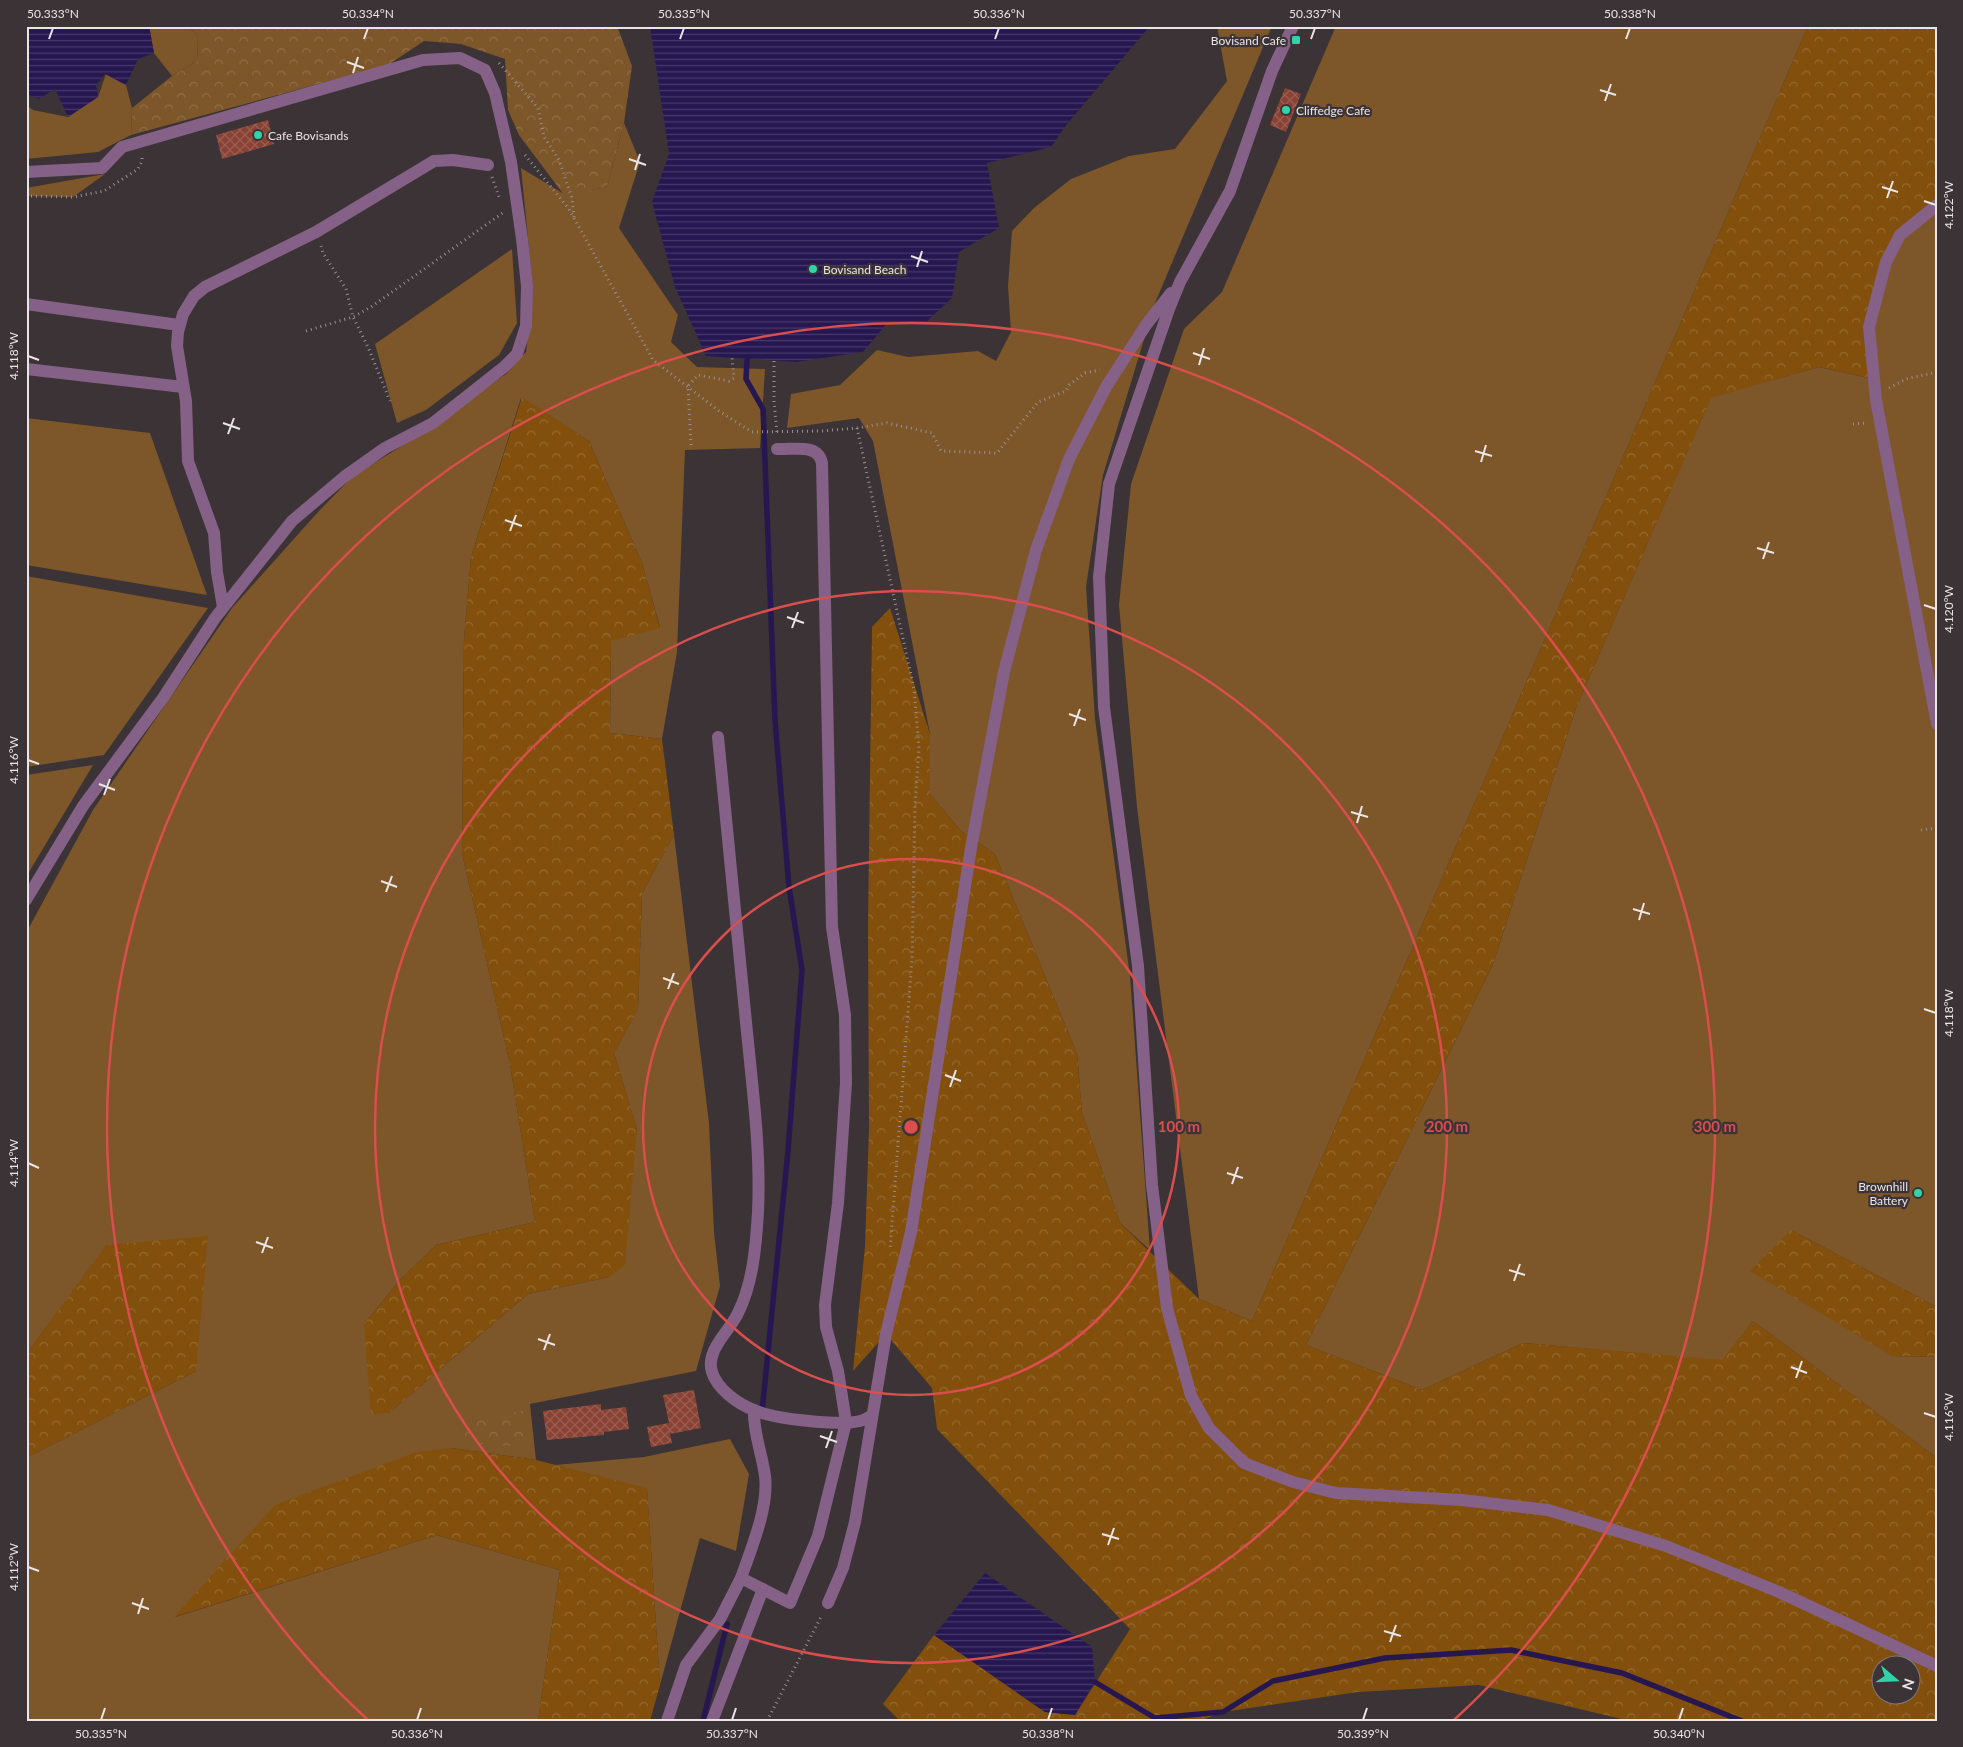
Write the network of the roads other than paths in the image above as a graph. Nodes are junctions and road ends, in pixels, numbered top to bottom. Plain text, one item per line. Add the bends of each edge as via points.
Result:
1 (1292, 26) edge
2 (488, 165) road end
3 (26, 172) edge
4 (1937, 205) edge
5 (1180, 282) junction
6 (26, 304) edge
7 (180, 325) junction
8 (26, 368) edge
9 (183, 387) junction
10 (778, 448) dead end
11 (223, 607) junction
12 (1937, 724) edge
13 (718, 738) dead end
14 (26, 900) edge
15 (754, 1410) junction
16 (872, 1416) junction
17 (846, 1422) junction
18 (741, 1578) junction
19 (763, 1589) junction
20 (828, 1603) road end
21 (1937, 1666) edge
22 (666, 1721) edge
23 (712, 1721) edge

1 - 5 street via 1272,71 1230,191
2 - 7 street via 434,161 318,231 205,287 190,301
3 - 11 street via 102,168 122,147 423,60 460,58 484,70 495,93 511,162 527,286 526,326 517,354 433,422 385,448 344,477 292,521
4 - 12 street via 1900,236 1886,262 1869,327 1875,395
5 - 16 street via 1146,325 1106,387 1069,460 1036,550 1004,672 970,848 910,1232 886,1334
5 - 21 street via 1108,484 1099,577 1104,707 1138,966 1152,1185 1167,1308 1191,1396 1209,1428 1244,1463 1293,1482 1336,1493 1462,1500 1548,1510 1666,1546 1778,1592
6 - 7 street
7 - 9 street via 178,346
8 - 9 street
9 - 11 street via 188,461 214,533
10 - 17 street via 815,452 822,463 832,927 845,1015 846,1083 838,1203 825,1305 826,1327 838,1371
11 - 14 street via 163,698 83,806
13 - 15 street via 758,1172 756,1238 748,1289 738,1315 716,1346 711,1367 716,1381 732,1398
15 - 17 street via 807,1421
15 - 18 street via 753,1425 765,1478 761,1514
16 - 17 street
16 - 20 street via 855,1522 843,1568
17 - 19 street via 818,1536 790,1603
18 - 19 street
18 - 22 street via 720,1619 686,1665
19 - 23 street

